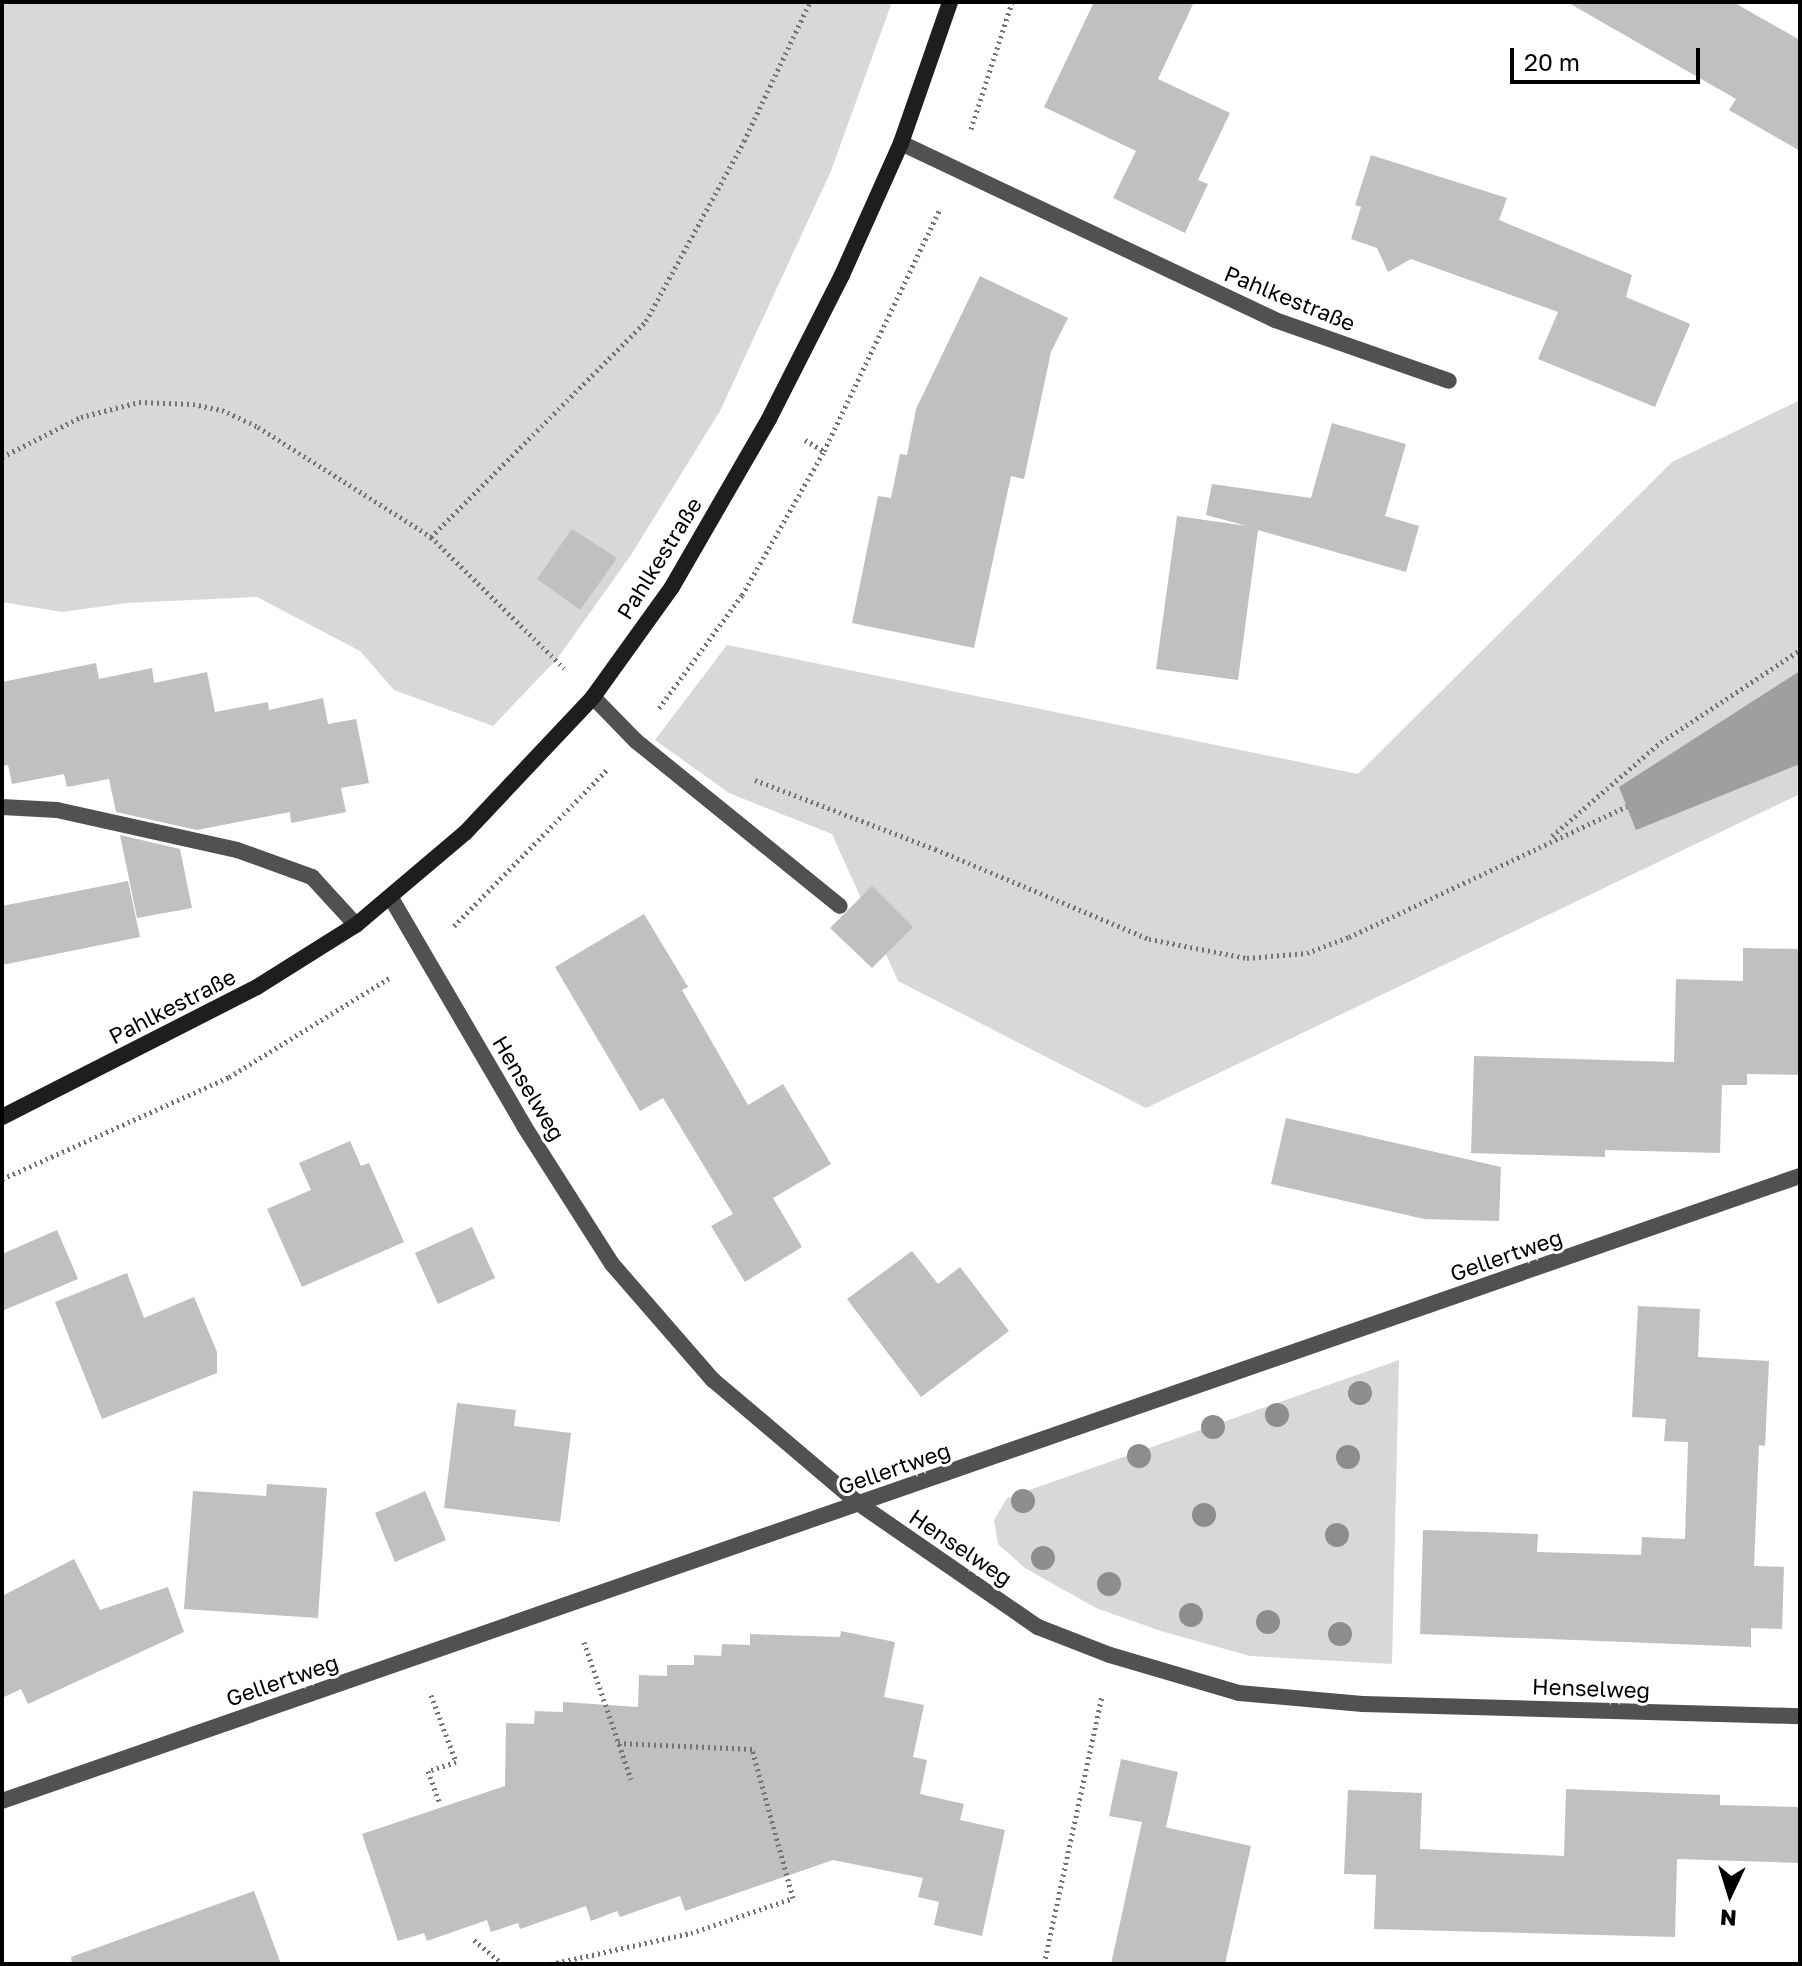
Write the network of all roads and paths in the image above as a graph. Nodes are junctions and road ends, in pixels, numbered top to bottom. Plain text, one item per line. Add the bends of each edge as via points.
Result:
1 (810, 2) edge
2 (950, 2) edge
3 (1012, 2) edge
4 (901, 143) junction
5 (959, 168) junction
6 (1449, 381) dead end
7 (2, 457) edge
8 (431, 537) junction
9 (1800, 650) edge
10 (593, 697) junction
11 (636, 741) junction
12 (742, 775) dead end
13 (1627, 806) dead end
14 (2, 807) edge
15 (1545, 841) junction
16 (391, 898) junction
17 (840, 906) dead end
18 (356, 925) junction
19 (2, 1117) edge
20 (1800, 1176) edge
21 (858, 1503) junction
22 (570, 1604) junction
23 (1110, 1655) junction
24 (434, 1703) dead end
25 (1800, 1716) edge
26 (618, 1743) junction
27 (631, 1779) dead end
28 (2, 1801) edge
29 (439, 1802) dead end
30 (474, 1940) dead end
31 (503, 1964) edge
32 (551, 1964) edge
33 (1044, 1964) edge

1 - 8 path via 744,141 646,321
2 - 4 street, Pahlkestraße
3 - 5 path
4 - 5 street, Pahlkestraße
4 - 10 street, Pahlkestraße via 769,419 672,587
5 - 6 street, Pahlkestraße via 1275,320
5 - 11 path via 824,451 742,595
7 - 8 path via 81,417 139,402 193,404 222,410 258,427
8 - 10 path
9 - 15 path via 1661,742
10 - 11 street
10 - 16 street, Pahlkestraße via 465,833
11 - 17 street
12 - 15 path via 1149,939 1247,958 1307,953 1349,937
13 - 15 path
14 - 18 street via 57,810 237,850 312,877
16 - 18 street, Pahlkestraße
16 - 21 street, Henselweg via 612,1264 713,1380
18 - 19 street, Pahlkestraße via 257,987
20 - 21 street, Gellertweg
21 - 22 street, Gellertweg
21 - 23 street, Henselweg via 1038,1627
22 - 26 path
22 - 28 street, Gellertweg
23 - 25 street, Henselweg via 1239,1693 1363,1704
23 - 33 path
24 - 29 path via 456,1762 428,1771
26 - 27 path
26 - 32 path via 752,1749 793,1898 691,1933
30 - 31 path

